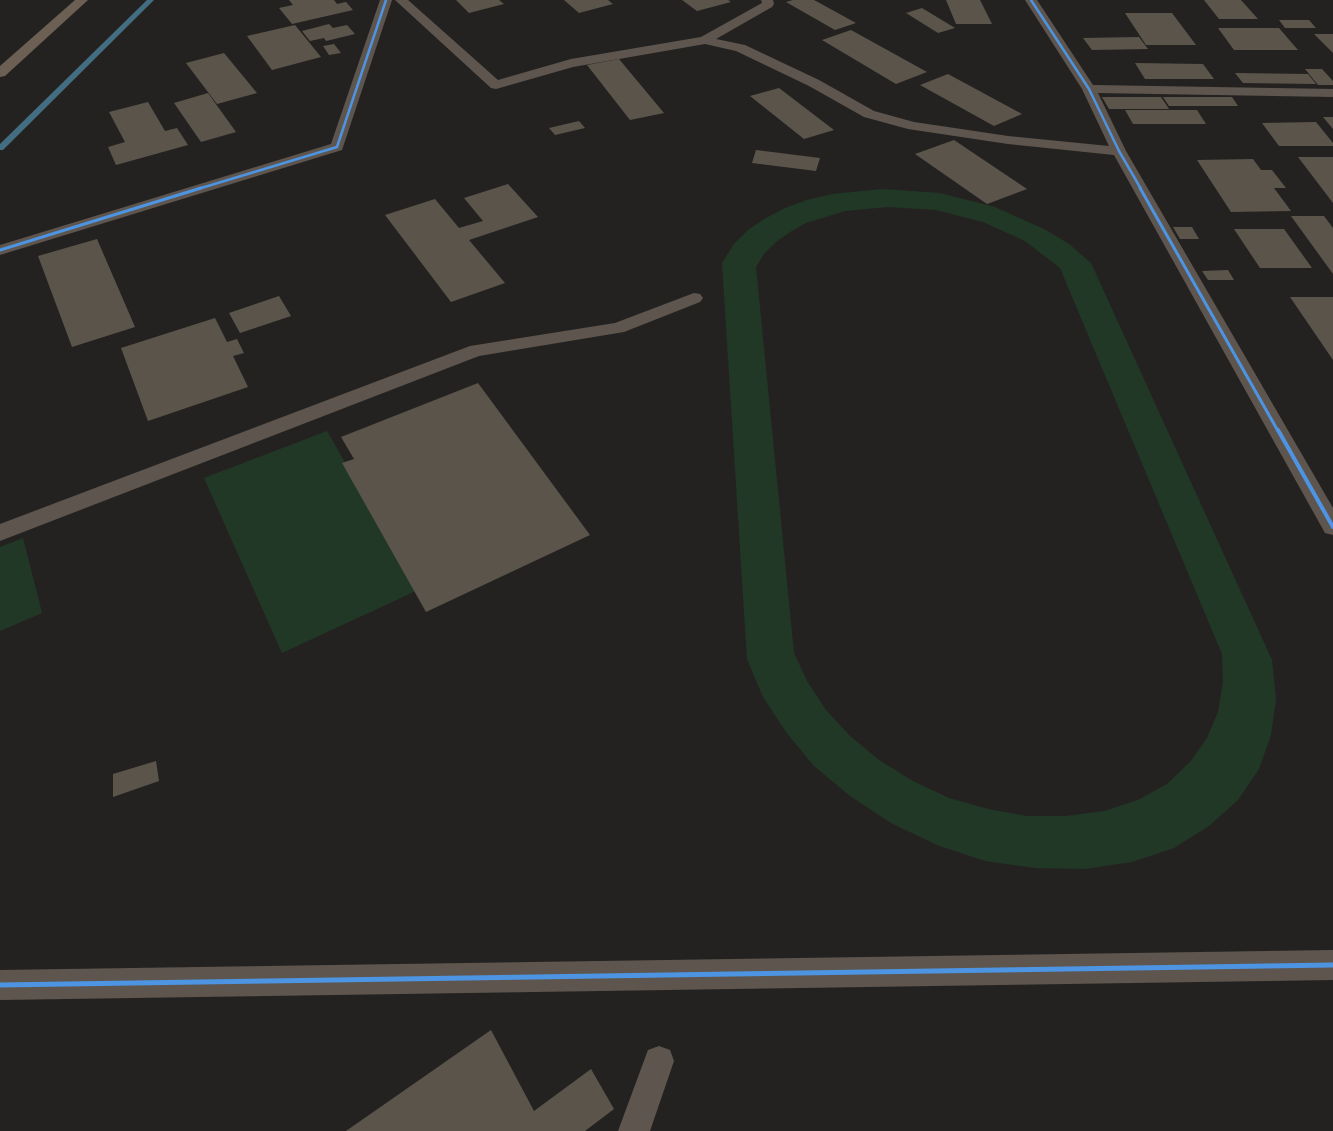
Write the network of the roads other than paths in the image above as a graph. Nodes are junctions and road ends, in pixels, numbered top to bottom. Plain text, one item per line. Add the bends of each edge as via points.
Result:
1 (82, 0) edge
2 (386, 0) edge
3 (401, 0) edge
4 (767, 0) edge
5 (1030, 0) edge
6 (705, 40) junction
7 (1, 71) edge
8 (1089, 89) junction
9 (1333, 93) edge
10 (1119, 151) junction
11 (0, 250) edge
12 (694, 298) dead end
13 (1333, 527) edge
14 (0, 533) edge
15 (1333, 965) edge
16 (0, 985) edge
17 (659, 1061) dead end
18 (634, 1131) edge

1 - 7 main road
2 - 11 street via 337,147
3 - 6 street via 496,85 571,63
4 - 6 street via 768,4
5 - 8 street
6 - 10 street via 740,48 814,83 869,114 913,126 1008,140
8 - 9 street
8 - 10 street
10 - 13 street
12 - 14 street via 618,328 476,350
15 - 16 street
17 - 18 street

